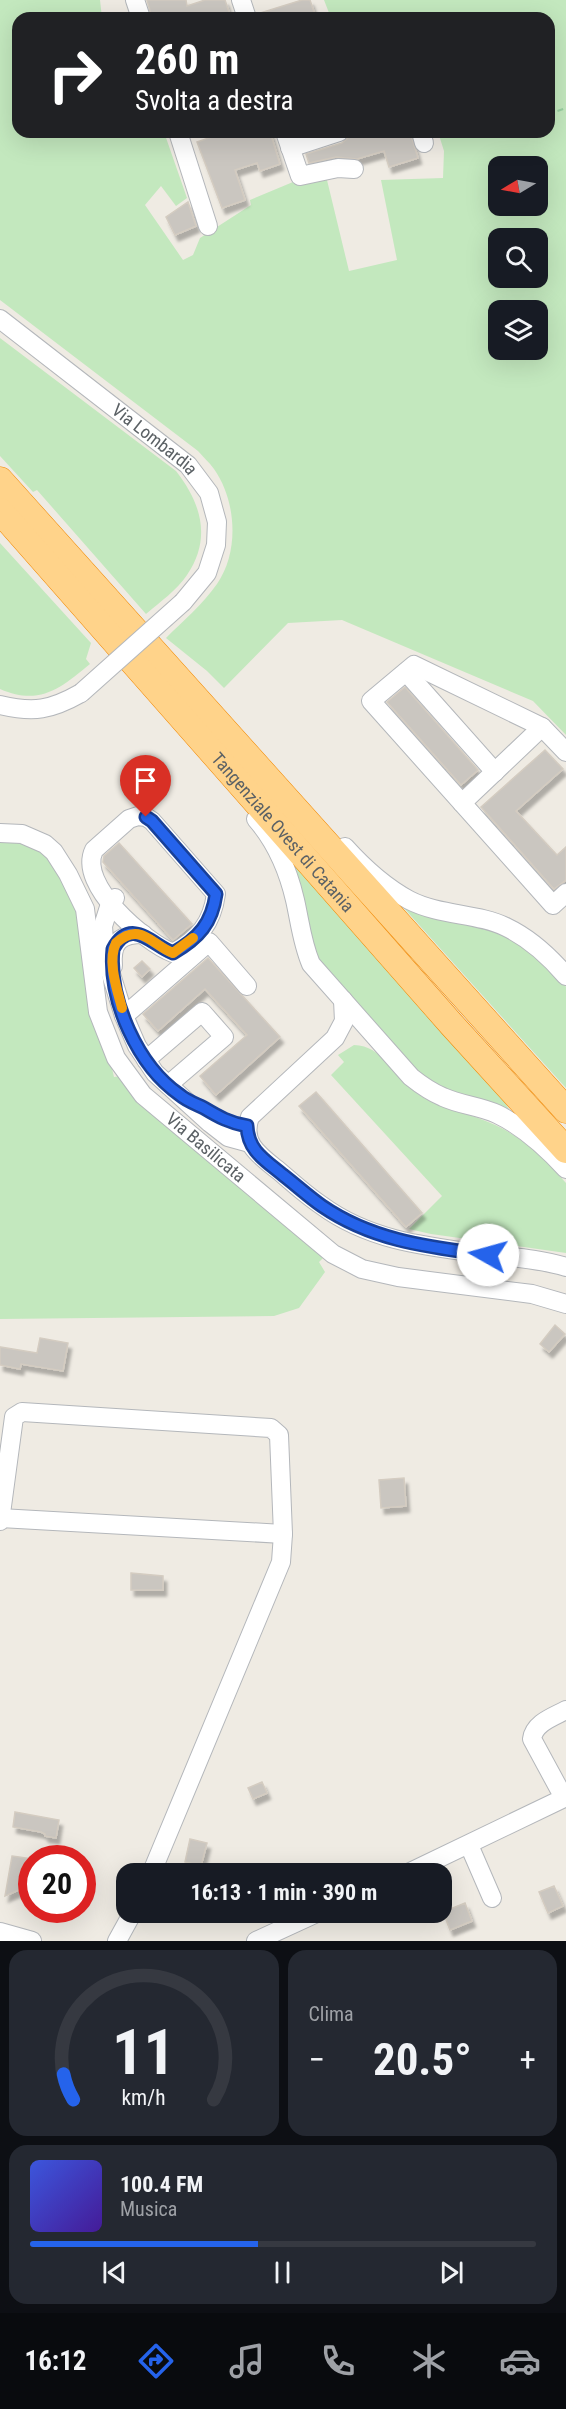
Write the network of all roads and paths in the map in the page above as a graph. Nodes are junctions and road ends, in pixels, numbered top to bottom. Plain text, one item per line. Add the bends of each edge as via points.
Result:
1 (180, 138) edge
2 (287, 140) edge
3 (354, 169) dead end
4 (208, 226) dead end
5 (0, 320) edge
6 (0, 480) edge
7 (0, 511) edge
8 (147, 659) junction
9 (406, 672) junction
10 (0, 705) edge
11 (542, 727) junction
12 (566, 752) edge
13 (495, 772) junction
14 (462, 803) junction
15 (0, 833) edge
16 (566, 893) edge
17 (114, 904) junction
18 (85, 909) junction
19 (143, 934) junction
20 (113, 949) junction
21 (538, 949) junction
22 (566, 953) edge
23 (566, 976) edge
24 (248, 986) dead end
25 (116, 988) junction
26 (343, 1000) junction
27 (124, 1016) junction
28 (376, 1038) junction
29 (321, 1053) junction
30 (146, 1060) junction
31 (174, 1091) junction
32 (566, 1110) edge
33 (248, 1134) junction
34 (566, 1150) edge
35 (566, 1169) edge
36 (566, 1267) edge
37 (566, 1304) edge
38 (0, 1520) edge
39 (283, 1534) junction
40 (566, 1710) edge
41 (562, 1794) edge
42 (469, 1845) junction
43 (156, 1863) edge
44 (429, 1863) edge
45 (492, 1898) dead end
46 (127, 1923) edge
47 (295, 1923) edge
48 (0, 1932) edge
49 (32, 1941) edge
50 (117, 1941) edge
51 (256, 1941) edge

1 - 4 street
2 - 3 street via 300,176 338,168
5 - 10 street, Via Lombardia, bridge via 188,465 209,493 217,522 216,545 207,573 183,602 81,693 45,709 31,711
6 - 8 highway, Tangenziale Ovest di Catania
7 - 8 highway, Tangenziale Ovest di Catania
8 - 21 street via 186,669 355,858 384,884 439,912 505,926
8 - 26 street via 152,701 266,830 279,852 311,964
8 - 32 highway, Tangenziale Ovest di Catania
8 - 34 highway, Tangenziale Ovest di Catania via 452,1025
9 - 11 street via 414,665
9 - 13 street
9 - 14 street via 371,701
11 - 12 street
11 - 13 street
13 - 14 street
14 - 16 street via 553,905
15 - 18 street, Via Basilicata via 22,834 54,852
17 - 18 street via 98,901
17 - 19 street
17 - 19 street via 93,874 91,855 129,819 146,817 216,894 205,927 173,953
17 - 20 street
17 - 25 street via 103,926 103,936
18 - 37 street, Via Basilicata via 98,1012 116,1058 143,1095 333,1254 362,1269 398,1277 532,1294
19 - 20 street via 122,938
20 - 25 street
21 - 22 street via 551,954
21 - 23 street
24 - 27 street via 209,942
25 - 27 street
26 - 28 street
26 - 29 street via 344,1021
27 - 30 street
28 - 29 street via 352,1035
28 - 35 street via 426,1088 515,1124 540,1141
29 - 33 street via 250,1116
30 - 31 street
30 - 31 street via 202,1012 224,1037
31 - 33 street
33 - 36 street via 255,1152 323,1207 361,1228 419,1246
38 - 39 street
38 - 39 street via 14,1417 22,1412 271,1428 279,1435
39 - 43 street via 281,1562
40 - 41 street via 533,1731 533,1745
41 - 42 street
42 - 44 street
42 - 45 street
46 - 50 street
47 - 51 street
48 - 49 street

